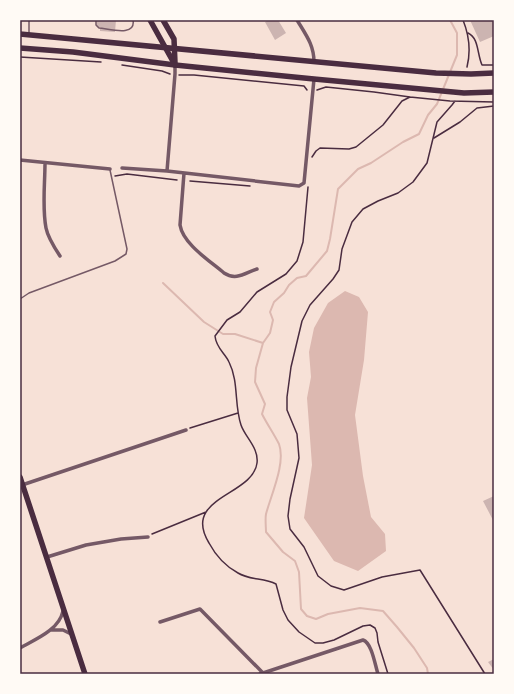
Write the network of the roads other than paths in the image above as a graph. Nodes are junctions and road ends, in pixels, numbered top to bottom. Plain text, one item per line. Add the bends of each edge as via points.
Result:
1 (29, 20) edge
2 (96, 20) edge
3 (133, 20) edge
4 (150, 20) edge
5 (163, 20) edge
6 (297, 20) edge
7 (20, 34) edge
8 (29, 35) junction
9 (20, 48) edge
10 (166, 48) junction
11 (175, 48) junction
12 (314, 62) junction
13 (174, 65) junction
14 (494, 73) edge
15 (314, 79) junction
16 (494, 92) edge
17 (20, 160) edge
18 (45, 162) junction
19 (122, 168) dead end
20 (110, 170) joint
21 (167, 171) junction
22 (184, 173) junction
23 (60, 256) dead end
24 (257, 269) dead end
25 (20, 299) edge
26 (186, 430) road end
27 (20, 477) edge
28 (22, 484) junction
29 (148, 537) road end
30 (47, 557) junction
31 (64, 608) junction
32 (160, 622) dead end
33 (51, 630) junction
34 (72, 635) junction
35 (20, 648) edge
36 (262, 673) edge
37 (85, 674) edge
38 (378, 674) edge

1 - 8 lane
2 - 3 lane via 96,25 100,28 126,31 132,27
4 - 10 main road
5 - 11 main road via 174,39
6 - 12 street via 314,52
7 - 8 main road
8 - 10 main road
9 - 13 main road
10 - 11 main road
10 - 13 main road
11 - 12 main road
11 - 13 main road
12 - 14 main road via 436,73
13 - 15 main road
13 - 21 street
15 - 16 main road via 464,93
15 - 22 street via 302,185
17 - 18 street
18 - 20 street
18 - 23 street via 46,228 51,243
19 - 21 street
20 - 25 lane via 126,254 115,261 29,293
21 - 22 street
22 - 24 street via 180,224 187,241 227,275 239,277
26 - 28 street
27 - 28 main road
28 - 30 main road
29 - 30 street via 86,545
30 - 31 main road
31 - 33 street
31 - 34 main road
32 - 36 street via 200,609
33 - 34 street via 63,630
33 - 35 street
34 - 37 main road
36 - 38 street via 365,640 370,647

